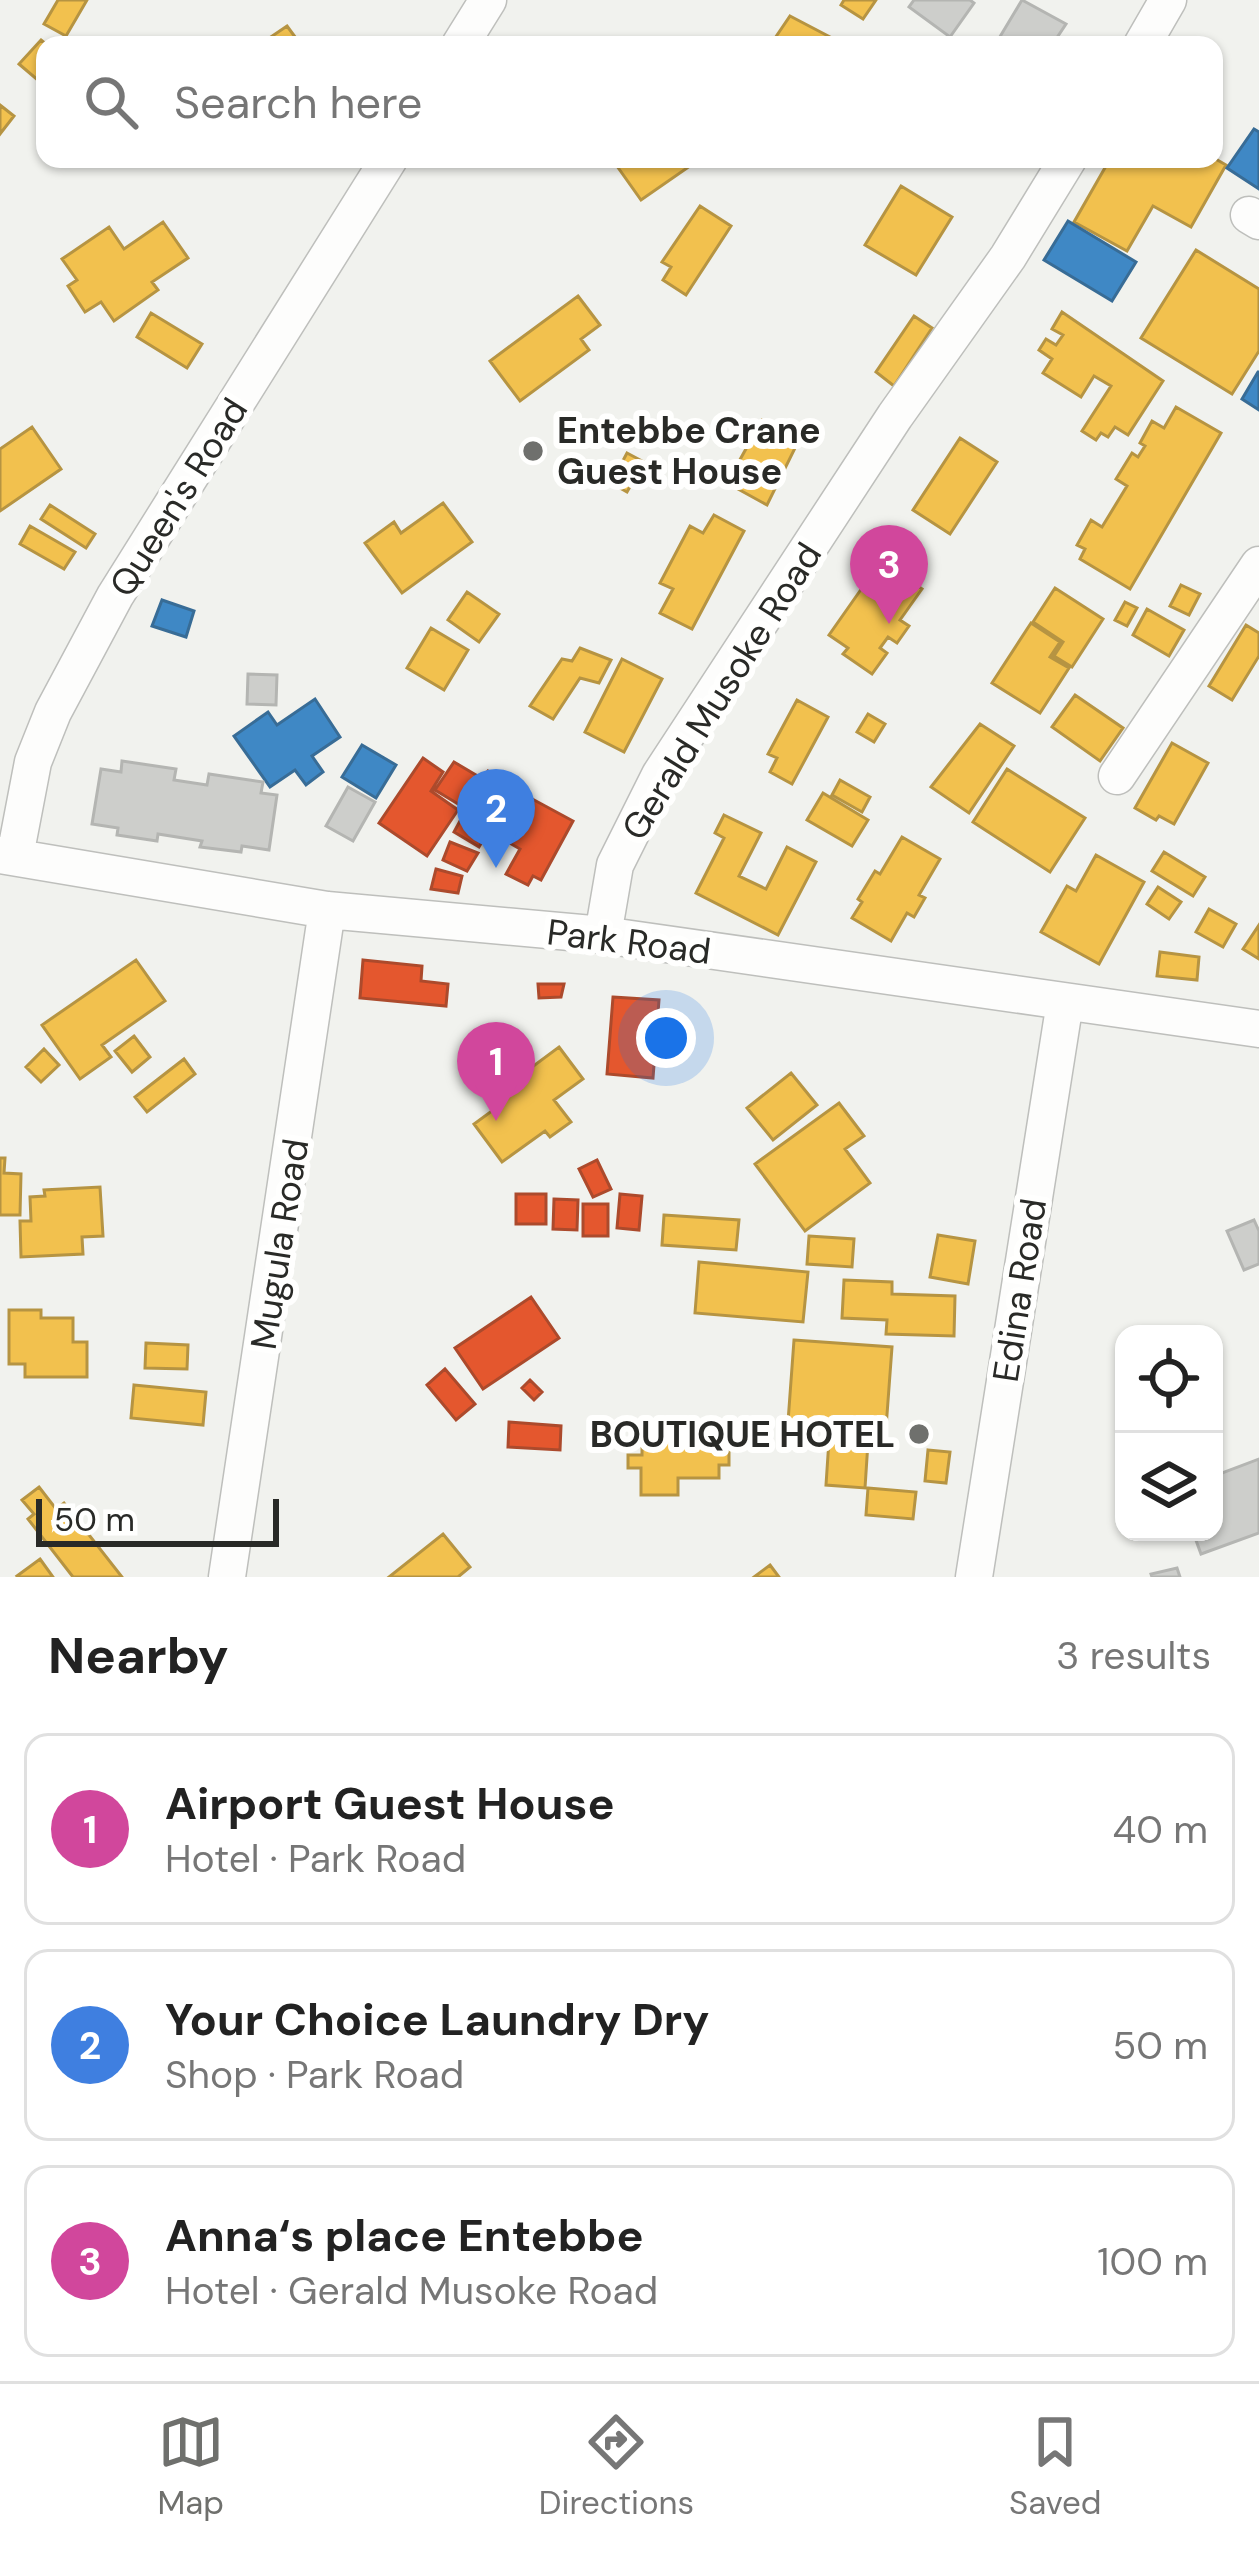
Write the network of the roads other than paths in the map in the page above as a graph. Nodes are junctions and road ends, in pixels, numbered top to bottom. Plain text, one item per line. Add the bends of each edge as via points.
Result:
1 (488, 0) edge
2 (1168, 0) edge
3 (466, 36) edge
4 (1147, 36) edge
5 (383, 168) edge
6 (1063, 168) edge
7 (1259, 565) edge
8 (1118, 776) dead end
9 (7, 856) edge
10 (327, 910) junction
11 (603, 935) junction
12 (1065, 1002) junction
13 (1259, 1029) edge
14 (227, 1577) edge
15 (974, 1577) edge

1 - 3 street
2 - 4 street
5 - 9 street, Queen's Road via 94,634 52,712
6 - 11 street, Gerald Musoke Road via 660,775 615,865
7 - 8 street
9 - 10 street, Park Road
10 - 11 street, Park Road
10 - 14 street, Mugula Road
11 - 12 street, Park Road
12 - 13 street, Park Road
12 - 15 street, Edina Road

